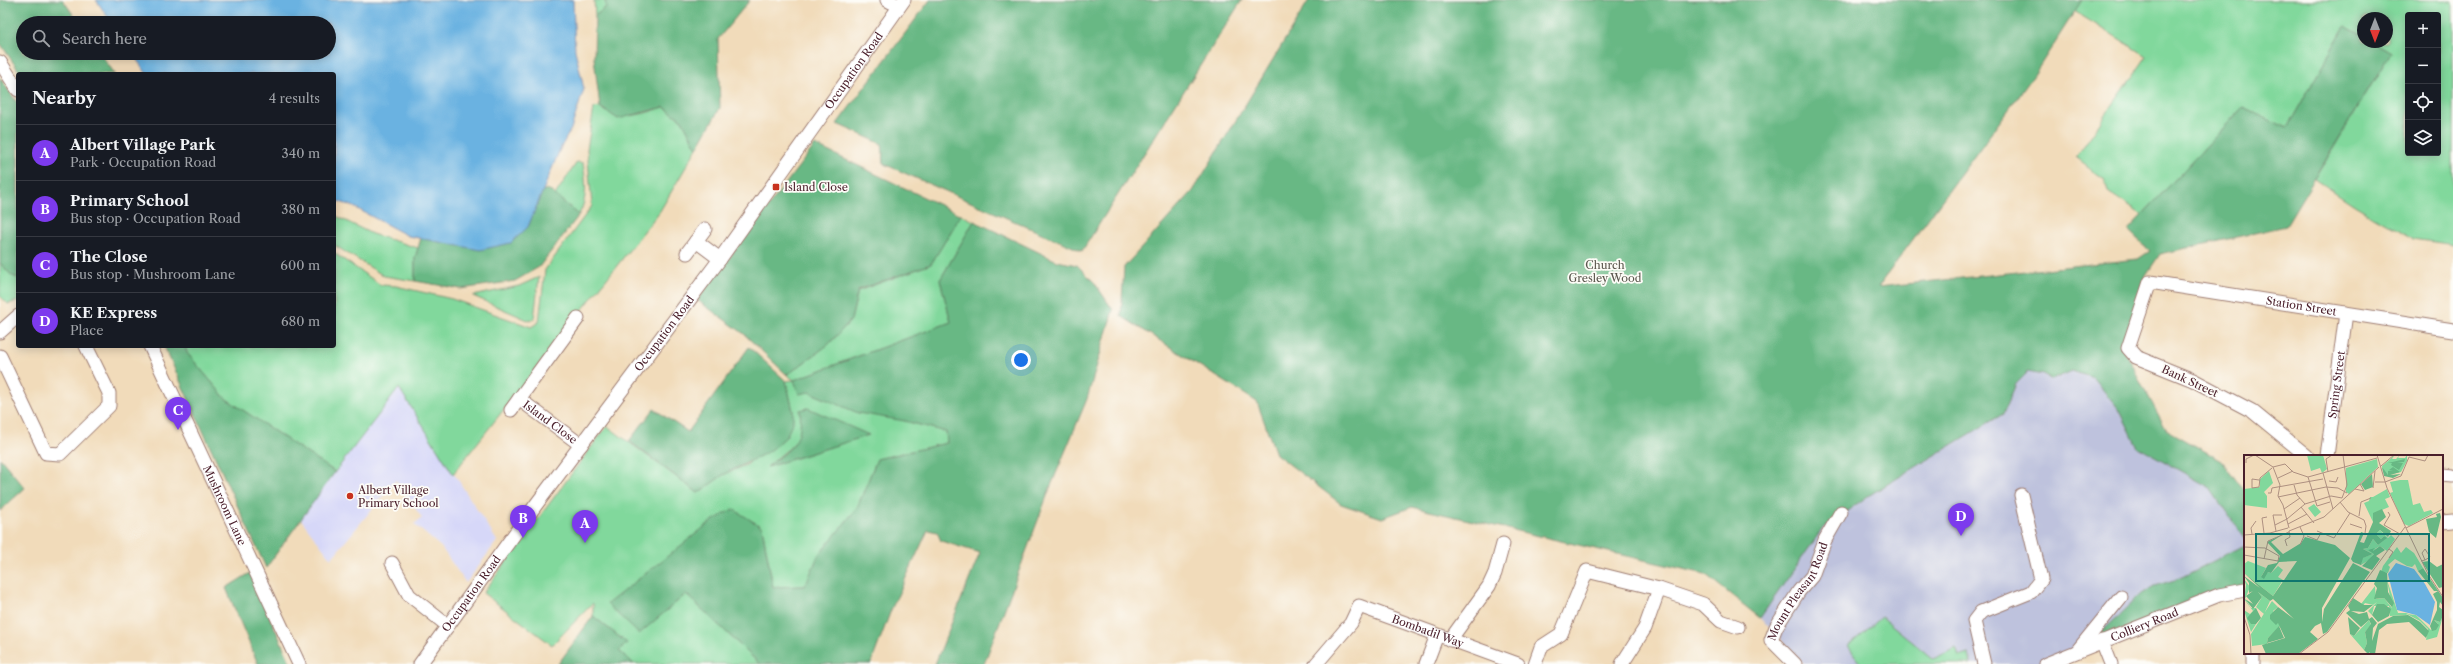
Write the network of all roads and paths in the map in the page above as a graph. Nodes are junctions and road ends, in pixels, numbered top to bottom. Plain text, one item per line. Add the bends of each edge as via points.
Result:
1 (887, 0) edge
2 (902, 3) edge
3 (0, 62) edge
4 (16, 87) edge
5 (705, 229) dead end
6 (696, 241) junction
7 (687, 253) dead end
8 (720, 259) junction
9 (2150, 282) joint
10 (2346, 313) junction
11 (16, 318) edge
12 (578, 318) dead end
13 (2453, 330) edge
14 (0, 332) edge
15 (87, 348) edge
16 (151, 348) edge
17 (0, 356) edge
18 (519, 399) junction
19 (511, 410) dead end
20 (580, 445) junction
21 (2306, 455) edge
22 (2327, 455) edge
23 (2443, 475) edge
24 (2453, 476) edge
25 (2021, 495) dead end
26 (1841, 512) dead end
27 (1503, 544) dead end
28 (392, 564) dead end
29 (1659, 589) junction
30 (2244, 590) edge
31 (2121, 597) dead end
32 (448, 626) junction
33 (1738, 628) dead end
34 (1437, 635) junction
35 (1450, 640) junction
36 (2102, 641) junction
37 (2076, 652) junction
38 (299, 664) edge
39 (420, 664) edge
40 (1316, 664) edge
41 (1426, 664) edge
42 (1518, 664) edge
43 (1535, 664) edge
44 (1622, 664) edge
45 (1795, 664) edge
46 (1984, 664) edge
47 (2046, 664) edge
48 (2111, 664) edge

1 - 2 street
2 - 8 street, Occupation Road
3 - 4 street
5 - 6 street
6 - 7 street
6 - 8 street
8 - 20 street, Occupation Road
9 - 10 street, Station Street
9 - 21 street, Bank Street via 2128,348 2136,356 2193,380 2252,411
10 - 13 street, Station Street
10 - 22 street, Spring Street
11 - 14 street
12 - 18 street, Island Close
15 - 17 street via 110,393 109,406 60,454 46,452
16 - 38 street, Mushroom Lane
18 - 19 street, Island Close
18 - 20 street, Island Close
20 - 32 street, Occupation Road
23 - 24 street
25 - 46 street via 2041,579 2031,592 1981,612 1974,621
26 - 45 street, Mount Pleasant Road via 1825,540 1812,576 1792,602 1771,640
27 - 35 street via 1489,586
28 - 32 street via 409,596
29 - 33 street via 1703,604 1721,621
29 - 43 street via 1587,570 1561,634 1541,647
29 - 44 street via 1645,628
30 - 36 street, Colliery Road via 2220,595
31 - 37 street
32 - 39 street, Occupation Road
34 - 35 street, Bombadil Way
34 - 40 street, Bombadil Way via 1359,606 1351,623
34 - 41 street
35 - 42 street, Bombadil Way
36 - 37 street, Colliery Road
36 - 48 street
37 - 47 street, Colliery Road

